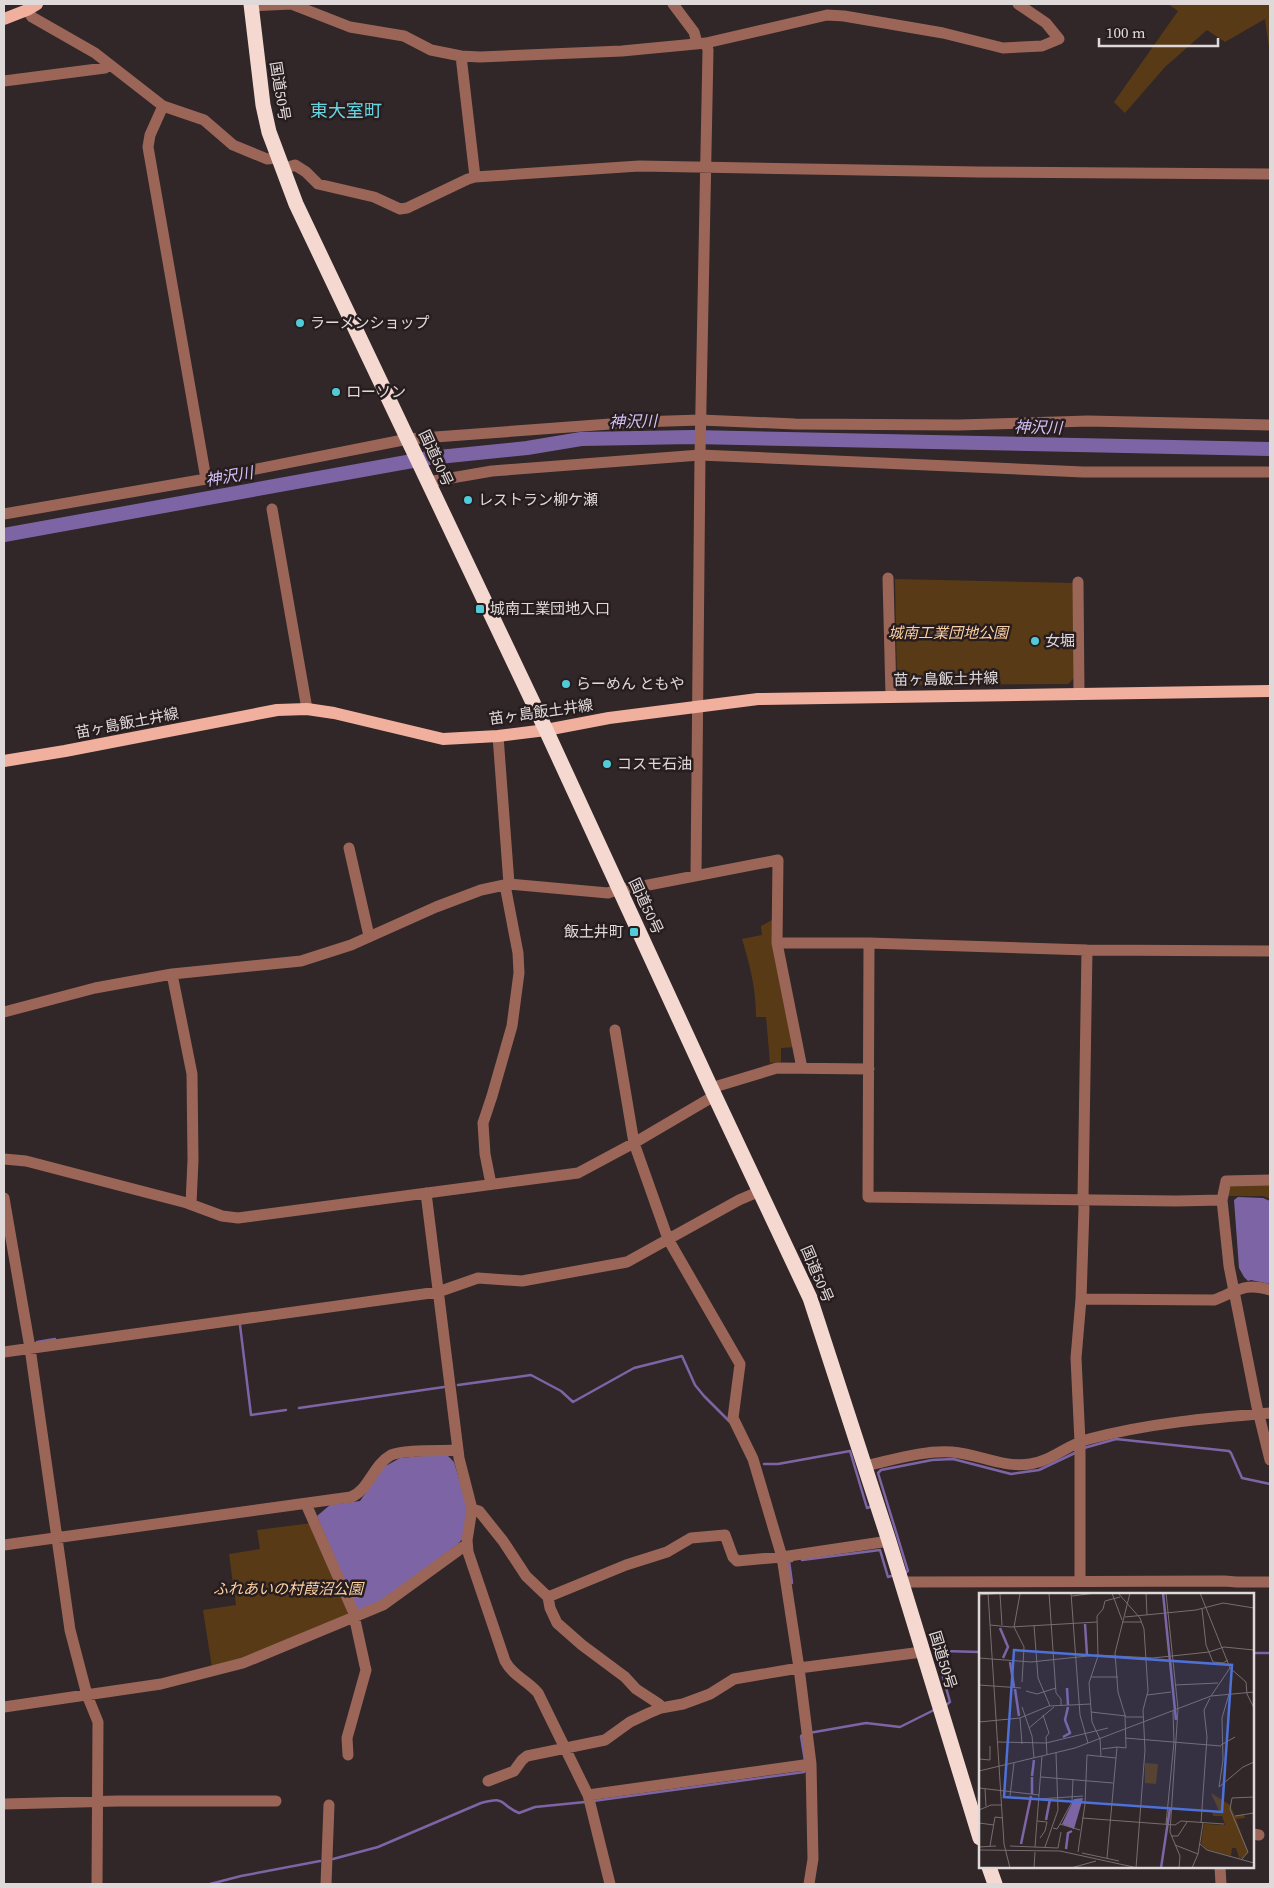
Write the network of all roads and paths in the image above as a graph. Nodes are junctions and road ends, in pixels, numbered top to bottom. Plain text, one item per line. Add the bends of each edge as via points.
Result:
1 (673, 4) edge
2 (1018, 4) edge
3 (251, 5) edge
4 (32, 7) edge
5 (4, 19) edge
6 (702, 43) junction
7 (461, 56) junction
8 (109, 64) junction
9 (4, 81) edge
10 (163, 106) junction
11 (279, 163) junction
12 (706, 168) junction
13 (1270, 174) edge
14 (475, 177) junction
15 (701, 422) junction
16 (1270, 425) edge
17 (410, 443) junction
18 (700, 453) junction
19 (1270, 472) edge
20 (206, 479) junction
21 (427, 480) junction
22 (272, 509) dead end
23 (4, 514) edge
24 (888, 578) dead end
25 (1078, 582) dead end
26 (1270, 691) edge
27 (1079, 693) junction
28 (891, 696) junction
29 (698, 705) junction
30 (307, 709) junction
31 (546, 730) junction
32 (498, 736) junction
33 (4, 761) edge
34 (349, 848) dead end
35 (696, 875) junction
36 (507, 885) junction
37 (619, 889) junction
38 (369, 936) junction
39 (777, 943) junction
40 (870, 943) junction
41 (1086, 950) junction
42 (1270, 951) edge
43 (172, 974) junction
44 (4, 1012) edge
45 (615, 1030) dead end
46 (802, 1068) junction
47 (869, 1068) junction
48 (713, 1092) junction
49 (634, 1143) junction
50 (4, 1159) edge
51 (1270, 1180) edge
52 (491, 1184) junction
53 (760, 1191) junction
54 (426, 1193) junction
55 (4, 1198) edge
56 (1083, 1198) junction
57 (1222, 1200) junction
58 (190, 1204) junction
59 (668, 1239) junction
60 (1270, 1290) edge
61 (438, 1292) junction
62 (1233, 1293) junction
63 (1081, 1299) junction
64 (30, 1348) junction
65 (4, 1352) edge
66 (1265, 1414) edge
67 (1080, 1442) junction
68 (458, 1450) junction
69 (1270, 1460) edge
70 (865, 1466) junction
71 (306, 1504) junction
72 (472, 1509) junction
73 (57, 1537) junction
74 (889, 1541) junction
75 (4, 1544) edge
76 (467, 1546) junction
77 (782, 1557) junction
78 (1080, 1581) junction
79 (1237, 1582) junction
80 (1270, 1582) edge
81 (902, 1583) junction
82 (1234, 1593) edge
83 (548, 1597) junction
84 (354, 1617) junction
85 (922, 1652) junction
86 (799, 1668) junction
87 (87, 1695) junction
88 (4, 1707) edge
89 (661, 1708) junction
90 (566, 1748) junction
91 (348, 1755) dead end
92 (811, 1764) junction
93 (488, 1782) dead end
94 (588, 1795) junction
95 (276, 1800) dead end
96 (98, 1802) junction
97 (4, 1804) edge
98 (329, 1805) dead end
99 (978, 1821) edge
100 (989, 1868) edge
101 (1220, 1868) edge
102 (97, 1884) edge
103 (326, 1884) edge
104 (610, 1884) edge
105 (808, 1884) edge
106 (995, 1884) edge
107 (1221, 1884) edge

1 - 6 street
2 - 6 street via 1046,22 1059,39 1042,46 1003,48 943,33 836,15 817,16
3 - 7 street via 291,4 350,27 404,36 431,50
3 - 11 highway, 国道50号 via 263,105
4 - 5 main road
4 - 8 street via 32,17
6 - 7 street via 516,57
6 - 12 street via 708,50
7 - 14 street
8 - 9 street via 105,68
8 - 10 street
10 - 11 street via 204,120 229,142
10 - 20 street via 148,147
11 - 14 street via 298,167 318,184 380,199 400,209
11 - 17 highway, 国道50号
12 - 13 street
12 - 14 street via 639,166
12 - 15 street
15 - 16 street via 959,425 1088,421
15 - 17 street via 637,422
15 - 18 street
17 - 20 street
17 - 21 highway, 国道50号
18 - 19 street via 1074,471
18 - 21 street via 492,471
18 - 29 street
20 - 23 street
21 - 31 highway, 国道50号
22 - 30 street
24 - 28 street
25 - 27 street
26 - 27 main road, 苗ヶ島飯土井線
27 - 28 main road, 苗ヶ島飯土井線
28 - 29 main road, 苗ヶ島飯土井線 via 758,699
29 - 31 main road, 苗ヶ島飯土井線
29 - 35 street
30 - 32 main road, 苗ヶ島飯土井線 via 443,739
30 - 33 main road, 苗ヶ島飯土井線 via 277,710
31 - 32 main road, 苗ヶ島飯土井線
31 - 37 highway, 国道50号
32 - 36 street
34 - 38 street
35 - 37 street
35 - 39 street via 778,860
36 - 37 street via 608,893
36 - 38 street via 481,890 436,906
36 - 52 street via 519,973 512,1026 483,1123
37 - 48 highway, 国道50号
38 - 43 street via 302,961
39 - 40 street
39 - 46 street
40 - 41 street
40 - 47 street
41 - 42 street
41 - 56 street
43 - 44 street via 95,988
43 - 58 street via 192,1074
45 - 49 street
46 - 47 street
46 - 48 street via 777,1068
47 - 56 street via 868,1196
48 - 49 street
48 - 53 highway, 国道50号
49 - 52 street via 578,1173
49 - 59 street
50 - 58 street via 26,1161
51 - 57 street via 1226,1181
52 - 54 street
53 - 59 street
53 - 70 highway, 国道50号 via 810,1298
54 - 58 street via 238,1218 222,1216
54 - 61 street
55 - 64 street
56 - 57 street
56 - 63 street
57 - 62 street
59 - 61 street via 626,1262 522,1281 478,1278
59 - 77 street via 740,1364 733,1418 753,1459
60 - 62 street via 1251,1286
61 - 64 street
61 - 68 street
62 - 63 street via 1214,1300
62 - 66 street
63 - 67 street via 1076,1358
64 - 65 street
64 - 73 street
66 - 67 street via 1172,1422
66 - 69 street
67 - 70 street via 1044,1460 1022,1465 947,1452
67 - 78 street
68 - 71 street via 393,1454 377,1468 357,1494
68 - 72 street
70 - 74 highway, 国道50号
71 - 73 street
71 - 84 street
72 - 76 street
72 - 83 street via 480,1511 526,1576
73 - 75 street
73 - 87 street via 70,1630
74 - 77 street
74 - 81 highway, 国道50号
76 - 84 street via 395,1598
76 - 90 street via 505,1661 514,1674 538,1693
77 - 83 street via 737,1561 725,1535 694,1537 668,1552 626,1565
77 - 86 street
78 - 79 street
78 - 81 street
79 - 80 street
79 - 82 street
81 - 85 highway, 国道50号
83 - 89 street via 557,1623
84 - 87 street via 232,1666 161,1684
84 - 91 street via 366,1670 347,1738
85 - 86 street
85 - 99 highway, 国道50号
86 - 89 street via 734,1678 710,1694
86 - 92 street
87 - 88 street
87 - 96 street via 99,1728
89 - 90 street via 630,1722 606,1740
90 - 93 street via 527,1756 514,1771
90 - 94 street
92 - 94 street
92 - 105 street via 813,1859
94 - 104 street
95 - 96 street
96 - 97 street
96 - 102 street
98 - 103 street
100 - 106 highway
101 - 107 street

